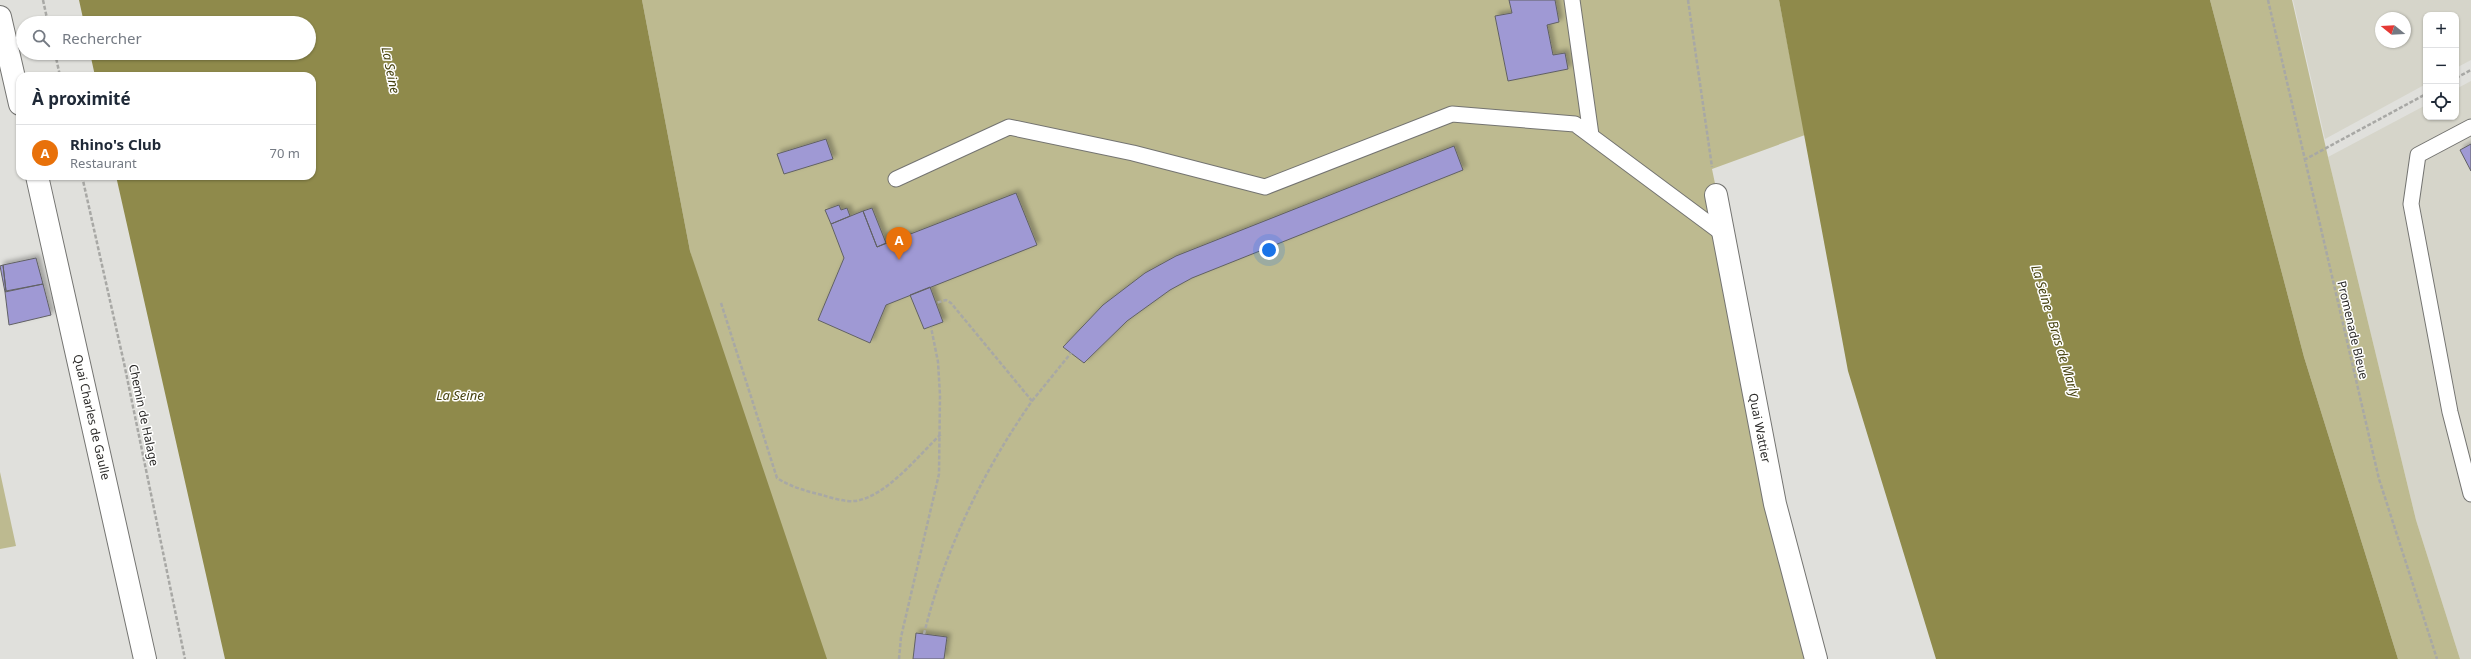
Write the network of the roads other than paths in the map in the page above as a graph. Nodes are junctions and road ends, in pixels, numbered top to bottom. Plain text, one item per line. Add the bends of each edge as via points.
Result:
1 (1572, 0) edge
2 (0, 17) edge
3 (16, 87) edge
4 (2471, 127) edge
5 (1591, 135) junction
6 (896, 179) dead end
7 (37, 180) edge
8 (1716, 195) road end
9 (1723, 234) junction
10 (2471, 494) edge
11 (146, 659) edge
12 (1816, 659) edge

1 - 5 lane
2 - 3 street
4 - 10 lane via 2418,155 2411,204 2450,412
5 - 6 lane via 1575,124 1452,114 1265,187 1009,127
5 - 9 lane
7 - 11 street, Quai Charles de Gaulle
8 - 9 street, Quai Wattier
9 - 12 street, Quai Wattier via 1775,504

